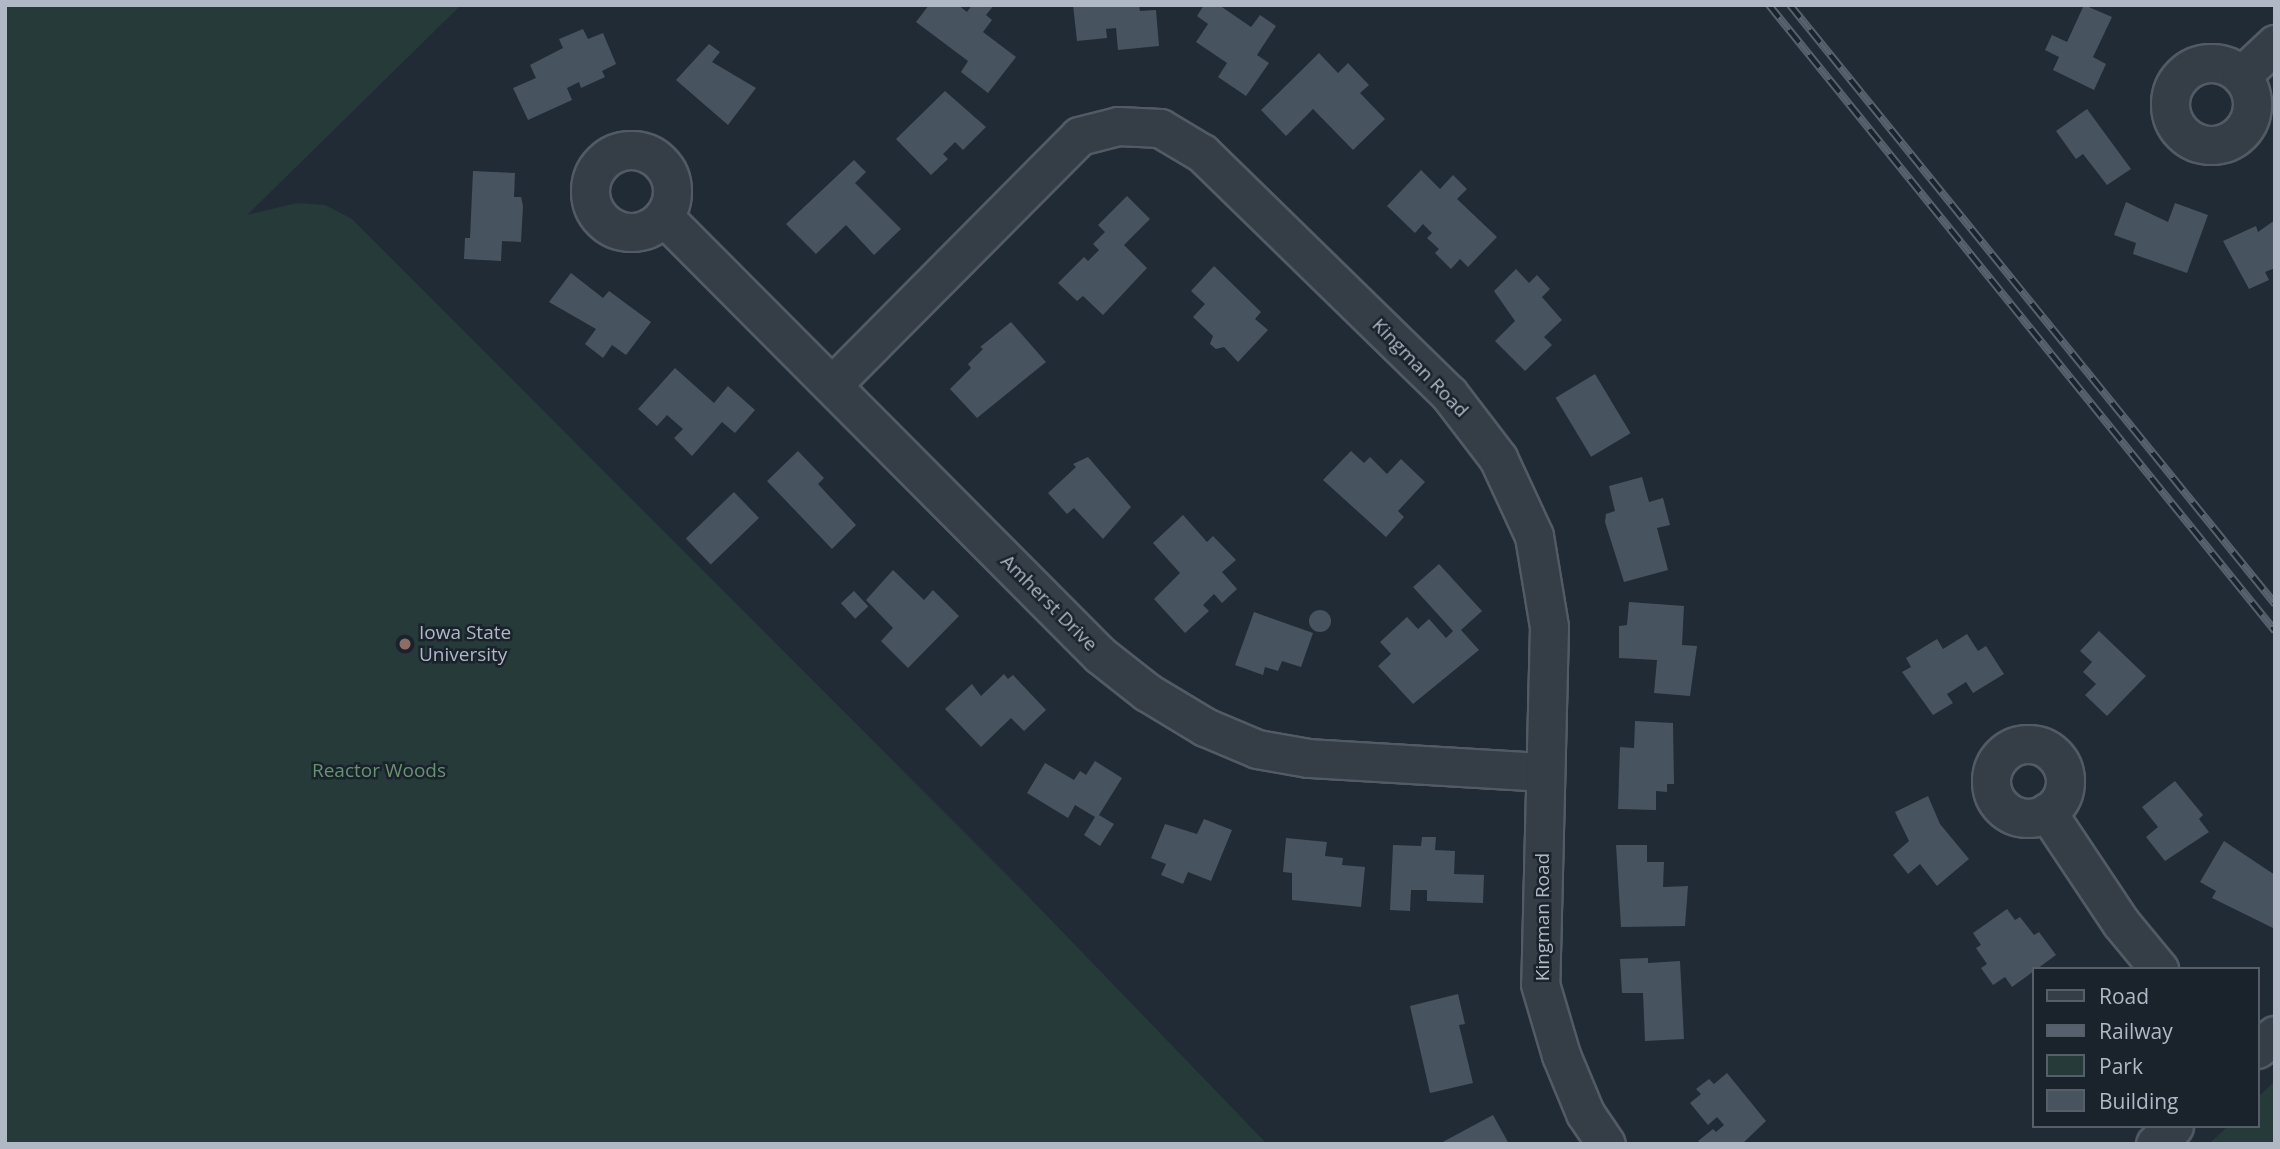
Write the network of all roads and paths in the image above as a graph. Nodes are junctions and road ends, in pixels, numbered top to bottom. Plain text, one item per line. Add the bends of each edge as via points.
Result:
1 (2275, 44) edge
2 (2241, 76) dead end
3 (664, 217) dead end
4 (833, 384) junction
5 (1545, 772) junction
6 (2047, 812) dead end
7 (2157, 967) edge
8 (2275, 1035) edge
9 (2259, 1047) edge
10 (2172, 1128) edge
11 (1606, 1144) edge
12 (2155, 1144) edge

1 - 2 street
3 - 4 street, Amherst Drive
4 - 5 street, Amherst Drive via 1100,655 1147,692 1205,727 1257,750 1308,758
4 - 5 street, Kingman Road via 1079,136 1118,126 1160,128 1202,153 1222,172 1449,394 1498,458 1534,536 1549,626
5 - 11 street, Kingman Road via 1541,984 1561,1055 1585,1113
6 - 7 street via 2121,923
8 - 9 street
10 - 12 street

